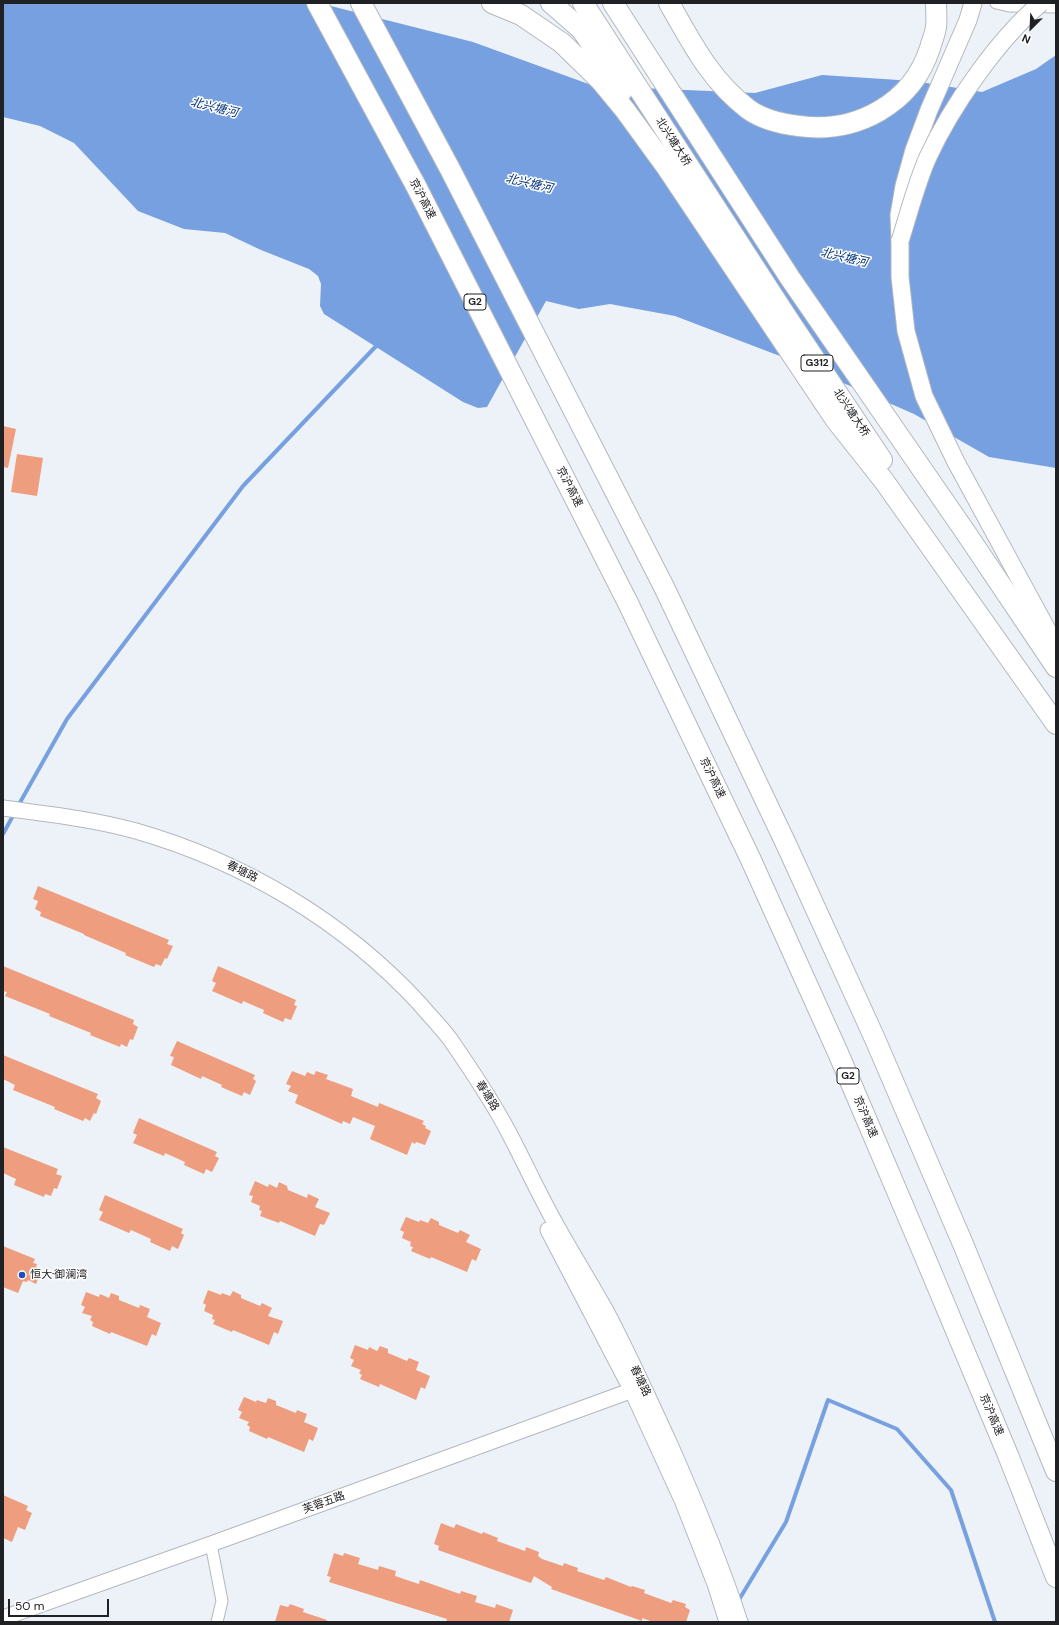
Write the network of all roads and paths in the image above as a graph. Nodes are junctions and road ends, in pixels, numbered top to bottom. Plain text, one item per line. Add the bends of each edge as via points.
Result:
1 (317, 3) edge
2 (361, 3) edge
3 (492, 3) edge
4 (551, 3) edge
5 (583, 3) edge
6 (613, 3) edge
7 (669, 3) edge
8 (936, 3) edge
9 (973, 3) edge
10 (996, 3) edge
11 (1041, 3) edge
12 (1056, 7) edge
13 (665, 165) junction
14 (900, 241) junction
15 (1056, 646) edge
16 (1056, 668) edge
17 (1056, 720) edge
18 (1056, 724) edge
19 (3, 808) edge
20 (3, 815) edge
21 (35, 816) junction
22 (638, 1388) junction
23 (1056, 1471) edge
24 (211, 1544) junction
25 (1056, 1577) edge
26 (3, 1618) edge
27 (217, 1622) edge
28 (727, 1622) edge
29 (740, 1622) edge

1 - 25 highway, 京沪高速 / G2 via 416,186 628,603 751,860 839,1055 999,1433
2 - 23 highway via 450,169 664,587 784,839 875,1039 966,1251
3 - 13 highway via 521,15 562,43 601,81
4 - 13 highway via 582,30 615,79
5 - 17 highway, 北兴塘大桥 / G312 via 786,316
6 - 16 highway, G312 via 790,278
7 - 8 highway via 706,66 723,87 749,110 778,124 814,128 846,125 877,114 908,90 926,60 936,28
9 - 14 main road via 914,150 899,215
10 - 12 street via 1009,6
11 - 14 main road, bridge via 1001,44 948,119 928,157
13 - 18 highway via 835,419 884,482
14 - 15 main road via 900,277 906,331 924,396 956,462
19 - 21 street, 春塘路
20 - 21 street, 春塘路
21 - 22 street, 春塘路 via 170,849 228,872 329,930 380,973 448,1046 476,1089
22 - 24 street, 芙蓉五路
22 - 28 street, 春塘路
22 - 29 street, 春塘路 via 693,1496 727,1580
24 - 26 street, 芙蓉五路
24 - 27 street via 222,1601

